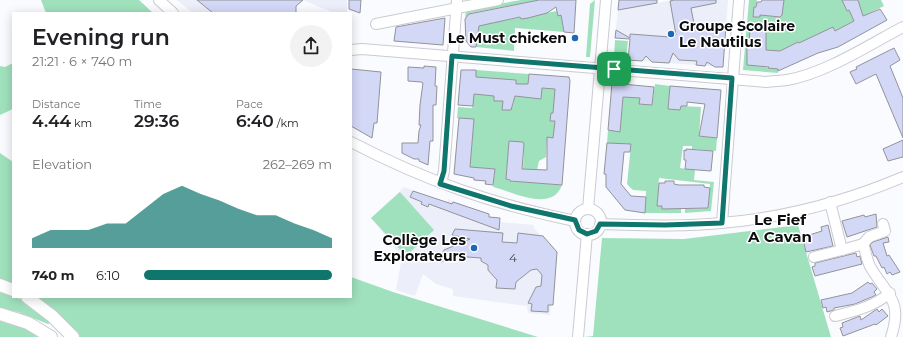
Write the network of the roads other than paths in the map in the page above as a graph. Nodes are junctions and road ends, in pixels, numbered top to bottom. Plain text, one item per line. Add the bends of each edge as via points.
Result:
1 (159, 0) edge
2 (498, 0) edge
3 (606, 0) edge
4 (739, 0) edge
5 (456, 4) edge
6 (172, 12) edge
7 (376, 24) dead end
8 (903, 27) edge
9 (352, 50) edge
10 (452, 56) junction
11 (601, 68) junction
12 (732, 78) junction
13 (352, 142) edge
14 (903, 177) edge
15 (440, 184) junction
16 (830, 202) junction
17 (588, 209) junction
18 (575, 220) junction
19 (722, 223) junction
20 (600, 224) junction
21 (883, 224) dead end
22 (587, 234) junction
23 (863, 244) junction
24 (842, 250) junction
25 (814, 257) dead end
26 (0, 285) edge
27 (12, 290) edge
28 (890, 293) junction
29 (27, 298) edge
30 (0, 314) edge
31 (835, 316) dead end
32 (51, 337) edge
33 (73, 337) edge
34 (578, 337) edge
35 (891, 337) edge

1 - 6 street
2 - 5 street
3 - 11 street
4 - 12 street
5 - 7 street
5 - 10 street
8 - 12 street via 845,58 806,75 766,82
9 - 10 street
10 - 11 street
10 - 15 street via 444,171
11 - 12 street
11 - 17 street
12 - 19 street
13 - 15 street
14 - 16 street
15 - 18 street via 511,206
16 - 19 street
16 - 24 street
17 - 18 street via 579,212
17 - 20 street via 597,213
18 - 22 street via 579,230
19 - 20 street
20 - 22 street via 596,231
21 - 23 street via 885,231 869,237
22 - 34 street
23 - 24 street
23 - 28 street via 869,266
24 - 25 street
26 - 27 main road
28 - 31 street via 865,308
28 - 35 street via 896,302 899,316
29 - 33 main road via 52,316
30 - 32 main road via 28,323

